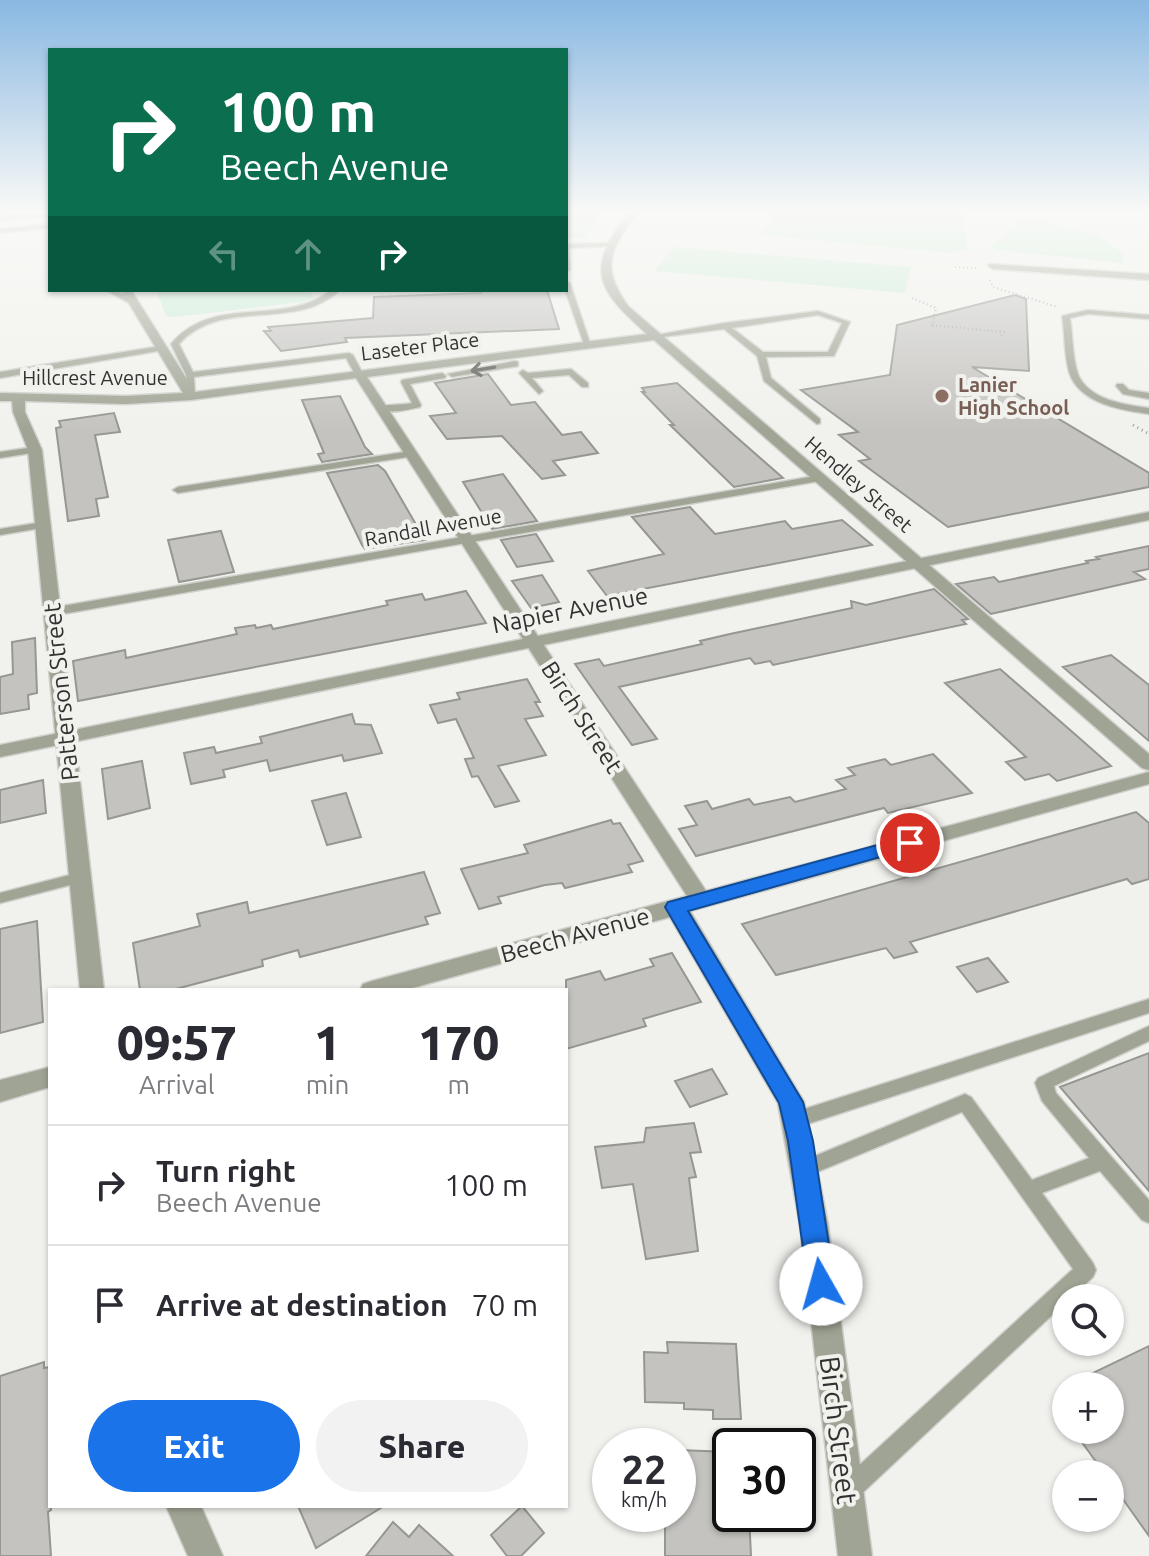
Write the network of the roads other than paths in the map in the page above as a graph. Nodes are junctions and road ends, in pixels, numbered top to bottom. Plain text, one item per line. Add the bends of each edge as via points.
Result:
1 (609, 286) edge
2 (568, 289) edge
3 (334, 292) edge
4 (128, 295) edge
5 (1149, 317) edge
6 (724, 325) junction
7 (655, 336) junction
8 (588, 344) junction
9 (161, 348) junction
10 (761, 355) junction
11 (510, 360) junction
12 (413, 373) junction
13 (359, 374) junction
14 (0, 375) edge
15 (190, 375) junction
16 (526, 376) junction
17 (585, 385) dead end
18 (1120, 386) dead end
19 (539, 391) dead end
20 (191, 396) junction
21 (1149, 396) edge
22 (9, 397) edge
23 (381, 408) junction
24 (1149, 411) edge
25 (817, 421) dead end
26 (35, 450) junction
27 (411, 454) junction
28 (0, 455) edge
29 (821, 478) junction
30 (178, 490) dead end
31 (1149, 516) edge
32 (43, 525) junction
33 (0, 532) edge
34 (466, 540) junction
35 (920, 564) junction
36 (51, 612) junction
37 (533, 642) junction
38 (66, 738) junction
39 (0, 751) edge
40 (1149, 764) edge
41 (1149, 778) edge
42 (81, 877) junction
43 (0, 898) edge
44 (688, 903) junction
45 (92, 988) edge
46 (379, 988) edge
47 (1149, 1006) edge
48 (1149, 1033) edge
49 (48, 1078) edge
50 (0, 1091) edge
51 (795, 1120) junction
52 (1103, 1161) junction
53 (805, 1169) junction
54 (1028, 1190) junction
55 (1149, 1214) edge
56 (847, 1492) junction
57 (184, 1508) edge
58 (206, 1556) edge
59 (855, 1556) edge

1 - 7 street, Hendley Street
2 - 8 lane
3 - 15 lane via 308,305 218,319 185,332 175,344
4 - 9 street
5 - 24 lane via 1109,318 1088,312 1066,316 1076,379 1094,396
6 - 7 lane
6 - 10 lane
6 - 10 lane via 818,313 846,322 831,354
7 - 8 street, Laseter Place
7 - 29 street, Hendley Street
8 - 11 street, Laseter Place
9 - 14 lane
9 - 20 street
10 - 25 lane via 767,379
11 - 12 street, Laseter Place
11 -> 12 lane via 447,375
11 - 16 lane
12 - 13 street, Laseter Place
12 - 23 lane via 405,382 417,405
13 - 15 lane via 349,355
13 - 20 street, Laseter Place
13 - 23 street, Birch Street
15 - 20 lane
16 - 17 lane via 571,372
16 - 19 lane
18 - 21 lane
20 - 22 street, Hillcrest Avenue
22 - 26 street, Patterson Street
23 - 27 street, Birch Street
26 - 28 lane
26 - 32 street, Patterson Street
27 - 30 lane
27 - 34 street, Birch Street
29 - 34 lane, Randall Avenue
29 - 35 street, Hendley Street
31 - 35 street, Napier Avenue
32 - 33 lane
32 - 36 street, Patterson Street
34 - 36 lane, Randall Avenue
34 - 37 street, Birch Street
35 - 37 street, Napier Avenue
35 - 40 street, Hendley Street
36 - 38 street, Patterson Street
37 - 38 street, Napier Avenue
37 - 44 street, Birch Street
38 - 39 street, Napier Avenue
38 - 42 street, Patterson Street
41 - 44 street, Beech Avenue
42 - 43 lane
42 - 45 street, Patterson Street
44 - 46 street, Beech Avenue
44 - 51 street, Birch Street via 791,1102
47 - 51 lane
48 - 52 lane via 1044,1083 1048,1096
49 - 50 street
51 - 53 street, Birch Street
52 - 54 lane
52 - 55 lane
53 - 54 lane via 965,1102
53 - 56 street, Birch Street
54 - 56 lane via 1086,1270
56 - 59 street, Birch Street
57 - 58 street

